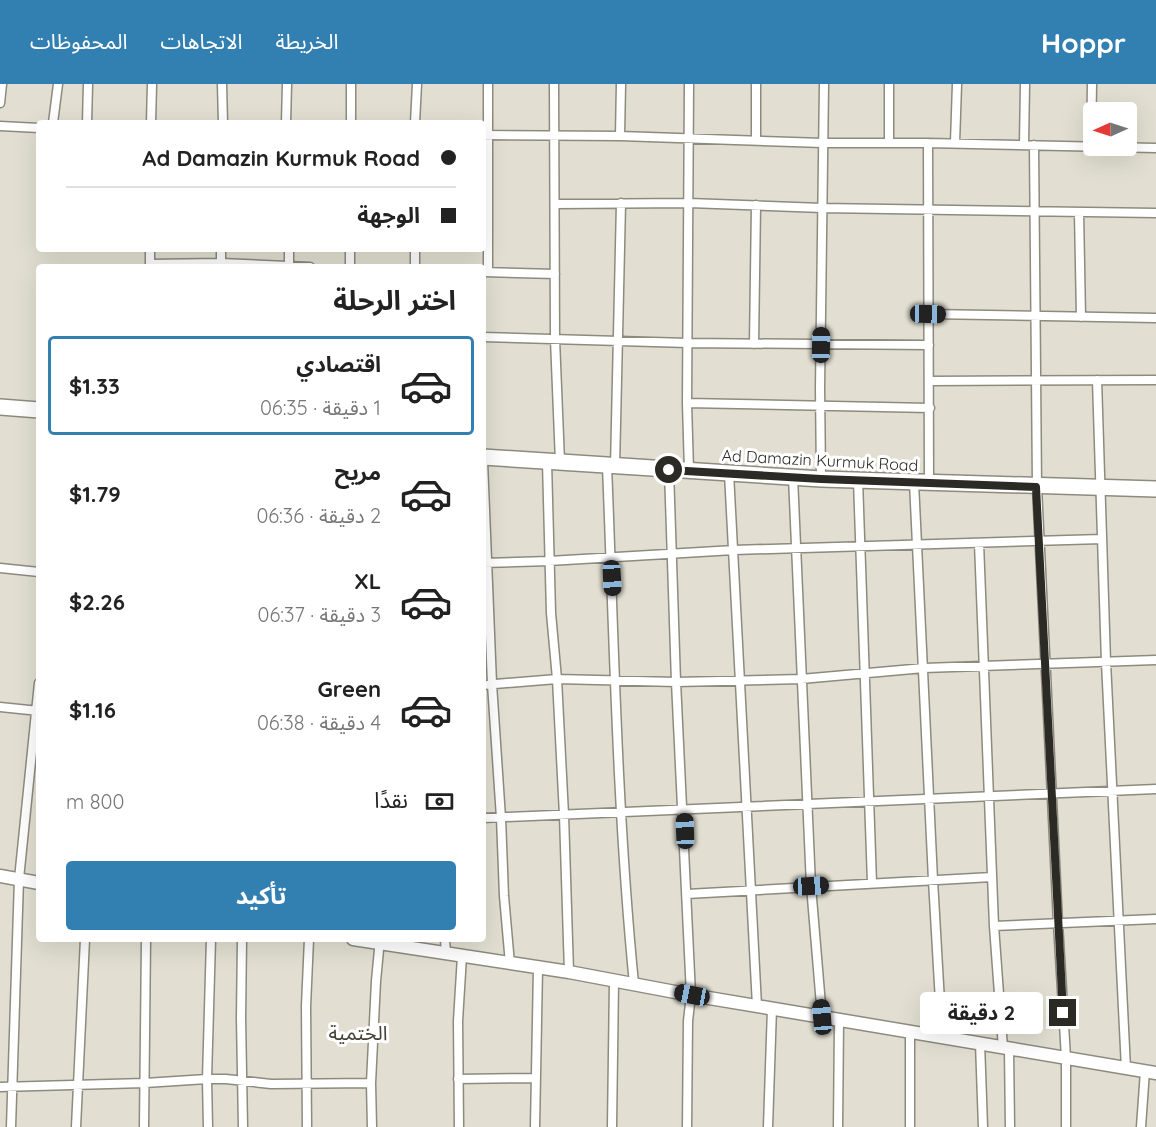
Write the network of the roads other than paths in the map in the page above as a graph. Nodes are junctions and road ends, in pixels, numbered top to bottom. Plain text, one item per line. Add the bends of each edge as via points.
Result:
1 (2, 84) edge
2 (58, 84) edge
3 (88, 84) edge
4 (152, 84) edge
5 (222, 84) edge
6 (287, 84) edge
7 (351, 84) edge
8 (417, 84) edge
9 (488, 84) edge
10 (554, 84) edge
11 (621, 84) edge
12 (689, 84) edge
13 (756, 84) edge
14 (824, 84) edge
15 (889, 84) edge
16 (957, 84) edge
17 (1025, 84) edge
18 (1092, 84) edge
19 (1092, 102) edge
20 (0, 103) edge
21 (53, 120) edge
22 (87, 120) edge
23 (151, 120) edge
24 (224, 120) edge
25 (286, 120) edge
26 (351, 120) edge
27 (415, 120) edge
28 (0, 126) edge
29 (36, 128) edge
30 (486, 135) edge
31 (555, 136) junction
32 (620, 136) junction
33 (689, 138) junction
34 (756, 140) junction
35 (823, 143) junction
36 (889, 143) junction
37 (928, 143) junction
38 (956, 143) junction
39 (1024, 145) junction
40 (1034, 145) junction
41 (1083, 146) edge
42 (1137, 147) edge
43 (1156, 148) edge
44 (621, 203) junction
45 (689, 203) junction
46 (555, 204) junction
47 (756, 205) junction
48 (822, 208) junction
49 (928, 210) junction
50 (1035, 211) junction
51 (1078, 212) junction
52 (1156, 213) edge
53 (486, 272) edge
54 (555, 274) junction
55 (928, 314) junction
56 (1035, 316) junction
57 (1081, 317) junction
58 (1156, 318) edge
59 (486, 337) edge
60 (555, 339) junction
61 (617, 341) junction
62 (688, 343) junction
63 (754, 344) junction
64 (821, 345) junction
65 (929, 345) junction
66 (1035, 380) junction
67 (1097, 380) junction
68 (1156, 380) edge
69 (929, 381) junction
70 (687, 403) junction
71 (820, 406) junction
72 (0, 407) edge
73 (930, 408) junction
74 (36, 410) edge
75 (486, 459) edge
76 (554, 462) junction
77 (611, 467) junction
78 (669, 470) junction
79 (689, 471) junction
80 (729, 473) junction
81 (793, 477) junction
82 (821, 479) junction
83 (858, 480) junction
84 (922, 482) junction
85 (1036, 487) junction
86 (1101, 488) junction
87 (1156, 489) edge
88 (1102, 539) junction
89 (1040, 541) junction
90 (979, 543) junction
91 (918, 545) junction
92 (860, 547) junction
93 (795, 549) junction
94 (734, 550) junction
95 (672, 553) junction
96 (611, 556) junction
97 (549, 561) junction
98 (486, 563) edge
99 (0, 568) edge
100 (36, 572) edge
101 (486, 624) edge
102 (1156, 660) edge
103 (1106, 662) junction
104 (1046, 664) junction
105 (984, 666) junction
106 (924, 668) junction
107 (864, 673) junction
108 (557, 679) junction
109 (801, 679) junction
110 (615, 680) junction
111 (739, 681) junction
112 (676, 682) junction
113 (487, 684) edge
114 (0, 707) edge
115 (36, 711) edge
116 (36, 720) edge
117 (1156, 789) edge
118 (1113, 791) junction
119 (1053, 794) junction
120 (989, 797) junction
121 (929, 800) junction
122 (869, 802) junction
123 (807, 805) junction
124 (747, 808) junction
125 (684, 810) junction
126 (621, 813) junction
127 (564, 815) junction
128 (486, 818) edge
129 (501, 818) junction
130 (0, 876) edge
131 (992, 877) junction
132 (19, 879) junction
133 (933, 880) junction
134 (36, 882) edge
135 (872, 883) junction
136 (811, 886) junction
137 (750, 890) junction
138 (687, 894) junction
139 (1156, 919) edge
140 (1120, 921) junction
141 (1058, 923) junction
142 (994, 926) junction
143 (85, 942) edge
144 (146, 942) edge
145 (211, 942) edge
146 (242, 942) edge
147 (309, 942) edge
148 (380, 942) edge
149 (385, 942) edge
150 (445, 942) edge
151 (446, 954) junction
152 (462, 956) junction
153 (510, 963) junction
154 (538, 968) junction
155 (569, 972) junction
156 (614, 981) junction
157 (634, 984) junction
158 (692, 995) junction
159 (757, 1006) junction
160 (772, 1008) junction
161 (822, 1017) junction
162 (839, 1020) junction
163 (910, 1032) junction
164 (942, 1037) junction
165 (980, 1043) junction
166 (1006, 1048) junction
167 (1066, 1058) junction
168 (1126, 1069) junction
169 (1150, 1072) edge
170 (535, 1078) junction
171 (207, 1079) junction
172 (458, 1079) junction
173 (243, 1082) junction
174 (145, 1083) junction
175 (306, 1083) junction
176 (370, 1083) junction
177 (77, 1085) junction
178 (0, 1087) edge
179 (11, 1087) junction
180 (11, 1127) edge
181 (76, 1127) edge
182 (144, 1127) edge
183 (208, 1127) edge
184 (243, 1127) edge
185 (307, 1127) edge
186 (372, 1127) edge
187 (459, 1127) edge
188 (535, 1127) edge
189 (612, 1127) edge
190 (687, 1127) edge
191 (768, 1127) edge
192 (838, 1127) edge
193 (910, 1127) edge
194 (982, 1127) edge
195 (1010, 1127) edge
196 (1066, 1127) edge
197 (1141, 1127) edge

1 - 20 street
2 - 21 street
3 - 22 street
4 - 23 street
5 - 24 street
6 - 25 street
7 - 26 street
8 - 27 street
9 - 30 street
10 - 31 street
11 - 32 street
12 - 33 street
13 - 34 street
14 - 35 street
15 - 36 street
16 - 38 street
17 - 39 street
18 - 19 street
28 - 29 street
30 - 31 street
31 - 32 street
31 - 46 street
32 - 33 street
33 - 34 street
33 - 45 street
34 - 35 street
35 - 36 street
35 - 48 street
36 - 37 street
37 - 38 street
37 - 49 street
38 - 39 street
39 - 40 street
40 - 41 street
40 - 50 street
42 - 43 street
44 - 45 street
44 - 46 street
44 - 61 street
45 - 47 street
45 - 62 street
46 - 54 street
47 - 48 street
47 - 63 street
48 - 49 street
48 - 64 street
49 - 50 street
49 - 55 street
50 - 51 street
50 - 56 street
51 - 52 street
51 - 57 street
53 - 54 street
54 - 60 street
55 - 56 street
55 - 65 street
56 - 57 street
56 - 66 street
57 - 58 street
59 - 60 street
60 - 61 street
60 - 76 street
61 - 62 street
61 - 77 street
62 - 63 street
62 - 70 street
63 - 64 street
64 - 65 street
64 - 71 street
65 - 69 street
66 - 67 street
66 - 69 street
66 - 85 street
67 - 68 street
67 - 86 street
69 - 73 street
70 - 71 street
70 - 79 street
71 - 73 street
71 - 82 street
72 - 74 highway
73 - 84 street
75 - 76 highway, Ad Damazin Kurmuk Road
76 - 77 highway, Ad Damazin Kurmuk Road
76 - 97 street
77 - 78 highway, Ad Damazin Kurmuk Road
77 - 96 street
78 - 79 highway, Ad Damazin Kurmuk Road
78 - 95 street
79 - 80 highway, Ad Damazin Kurmuk Road
80 - 81 highway, Ad Damazin Kurmuk Road
80 - 94 street
81 - 82 highway, Ad Damazin Kurmuk Road
81 - 93 street
82 - 83 highway, Ad Damazin Kurmuk Road
83 - 84 highway, Ad Damazin Kurmuk Road
83 - 92 street
84 - 85 highway, Ad Damazin Kurmuk Road
84 - 91 street
85 - 86 highway, Ad Damazin Kurmuk Road
85 - 89 street
86 - 87 highway, Ad Damazin Kurmuk Road
86 - 88 street
88 - 89 street
88 - 103 street
89 - 90 street
89 - 104 street
90 - 91 street
90 - 105 street
91 - 92 street
91 - 106 street
92 - 93 street
92 - 107 street
93 - 94 street
93 - 109 street
94 - 95 street
94 - 111 street
95 - 96 street
95 - 112 street
96 - 97 street
96 - 110 street
97 - 98 street
97 - 108 street
99 - 100 street
101 - 113 street
102 - 103 street
103 - 104 street
103 - 118 street
104 - 105 street
104 - 119 street
105 - 106 street
105 - 120 street
106 - 107 street
106 - 121 street
107 - 109 street
107 - 122 street
108 - 110 street
108 - 113 street
108 - 127 street
109 - 111 street
109 - 123 street
110 - 112 street
110 - 126 street
111 - 112 street
111 - 124 street
112 - 125 street
113 - 129 street
114 - 115 street
116 - 132 street
117 - 118 street
118 - 119 street
118 - 140 street
119 - 120 street
119 - 141 street
120 - 121 street
120 - 131 street
121 - 122 street
121 - 133 street
122 - 123 street
122 - 135 street
123 - 124 street
123 - 136 street
124 - 125 street
124 - 137 street
125 - 126 street
125 - 138 street
126 - 127 street
126 - 157 street
127 - 129 street
127 - 155 street
128 - 129 street
129 - 153 street
130 - 132 street
131 - 133 street
131 - 142 street
132 - 134 street
132 - 179 street
133 - 135 street
133 - 164 street
135 - 136 street
136 - 137 street
136 - 161 street
137 - 138 street
137 - 159 street
138 - 158 street
139 - 140 street
140 - 141 street
140 - 168 street
141 - 142 street
141 - 167 street
142 - 166 street
143 - 177 street
144 - 174 street
145 - 171 street
146 - 173 street
147 - 175 street
148 - 176 street
149 - 151 street
150 - 151 street
151 - 152 street
152 - 153 street
152 - 172 street
153 - 154 street
154 - 155 street
154 - 170 street
155 - 156 street
156 - 157 street
156 - 189 street
157 - 158 street
158 - 159 street
158 - 190 street via 688,1021
159 - 160 street
160 - 161 street
160 - 191 street
161 - 162 street
162 - 163 street
162 - 192 street
163 - 164 street
163 - 193 street
164 - 165 street
165 - 166 street
165 - 194 street
166 - 167 street
166 - 195 street
167 - 168 street
167 - 196 street
168 - 169 street
169 - 197 street
170 - 172 street
170 - 188 street
171 - 173 street
171 - 174 street
171 - 183 street
172 - 187 street
173 - 175 street
173 - 184 street
174 - 177 street
174 - 182 street
175 - 176 street
175 - 185 street
176 - 186 street
177 - 179 street
177 - 181 street
178 - 179 street
179 - 180 street

